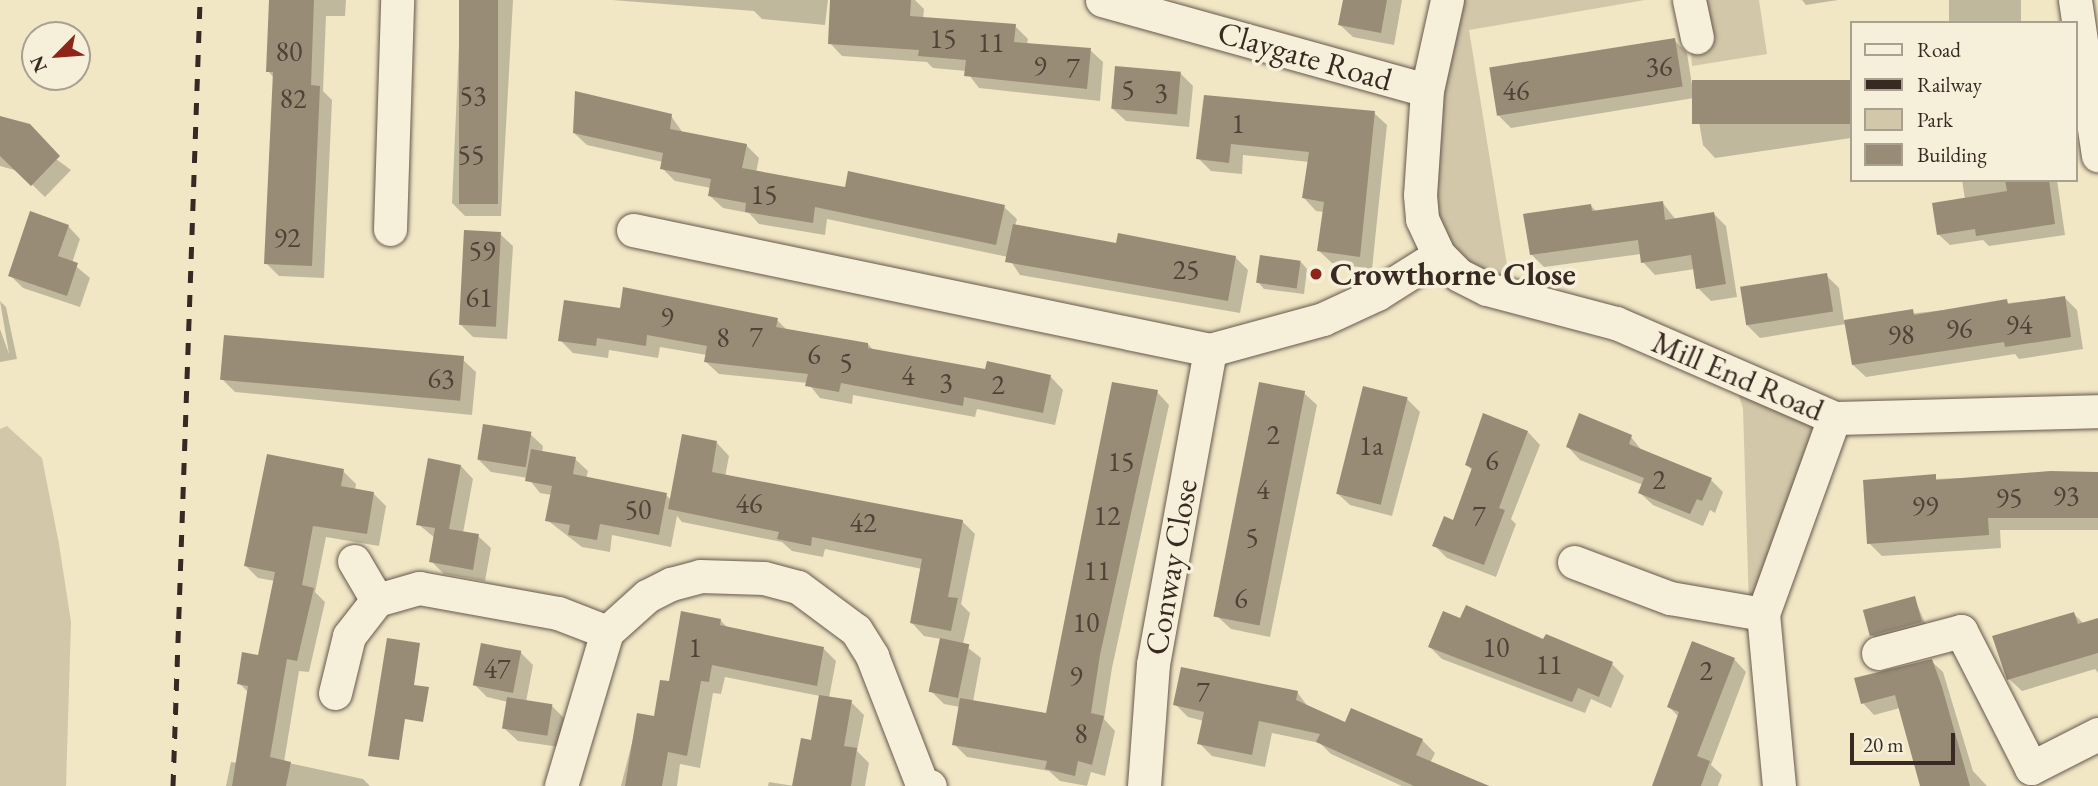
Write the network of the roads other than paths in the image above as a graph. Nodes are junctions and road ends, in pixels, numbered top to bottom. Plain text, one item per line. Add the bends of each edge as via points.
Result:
1 (397, 0) edge
2 (1102, 0) edge
3 (1447, 0) edge
4 (1689, 0) edge
5 (2075, 0) edge
6 (1697, 37) dead end
7 (1427, 90) junction
8 (2098, 155) edge
9 (390, 229) dead end
10 (633, 230) dead end
11 (1438, 255) junction
12 (1210, 351) junction
13 (2098, 411) edge
14 (1834, 418) junction
15 (354, 561) dead end
16 (1574, 562) dead end
17 (377, 600) junction
18 (1763, 614) junction
19 (607, 632) junction
20 (1878, 653) dead end
21 (335, 693) dead end
22 (2098, 734) edge
23 (924, 785) edge
24 (561, 786) edge
25 (1144, 786) edge
26 (1779, 786) edge

1 - 9 street
2 - 7 street, Claygate Road
3 - 7 street
4 - 6 street
5 - 8 street
7 - 11 street via 1421,206
10 - 12 street
11 - 12 street via 1377,294 1323,319
11 - 14 street, Mill End Road via 1459,275 1487,289 1616,323
12 - 25 street, Conway Close via 1153,664
13 - 14 street, Mill End Road
14 - 18 street
15 - 17 street
16 - 18 street via 1670,598
17 - 19 street via 419,588 558,613
17 - 21 street via 349,636
18 - 26 street
19 - 23 street via 647,596 700,576 732,574 798,587 856,630 872,656
19 - 24 street
20 - 22 street via 1961,631 2031,768

